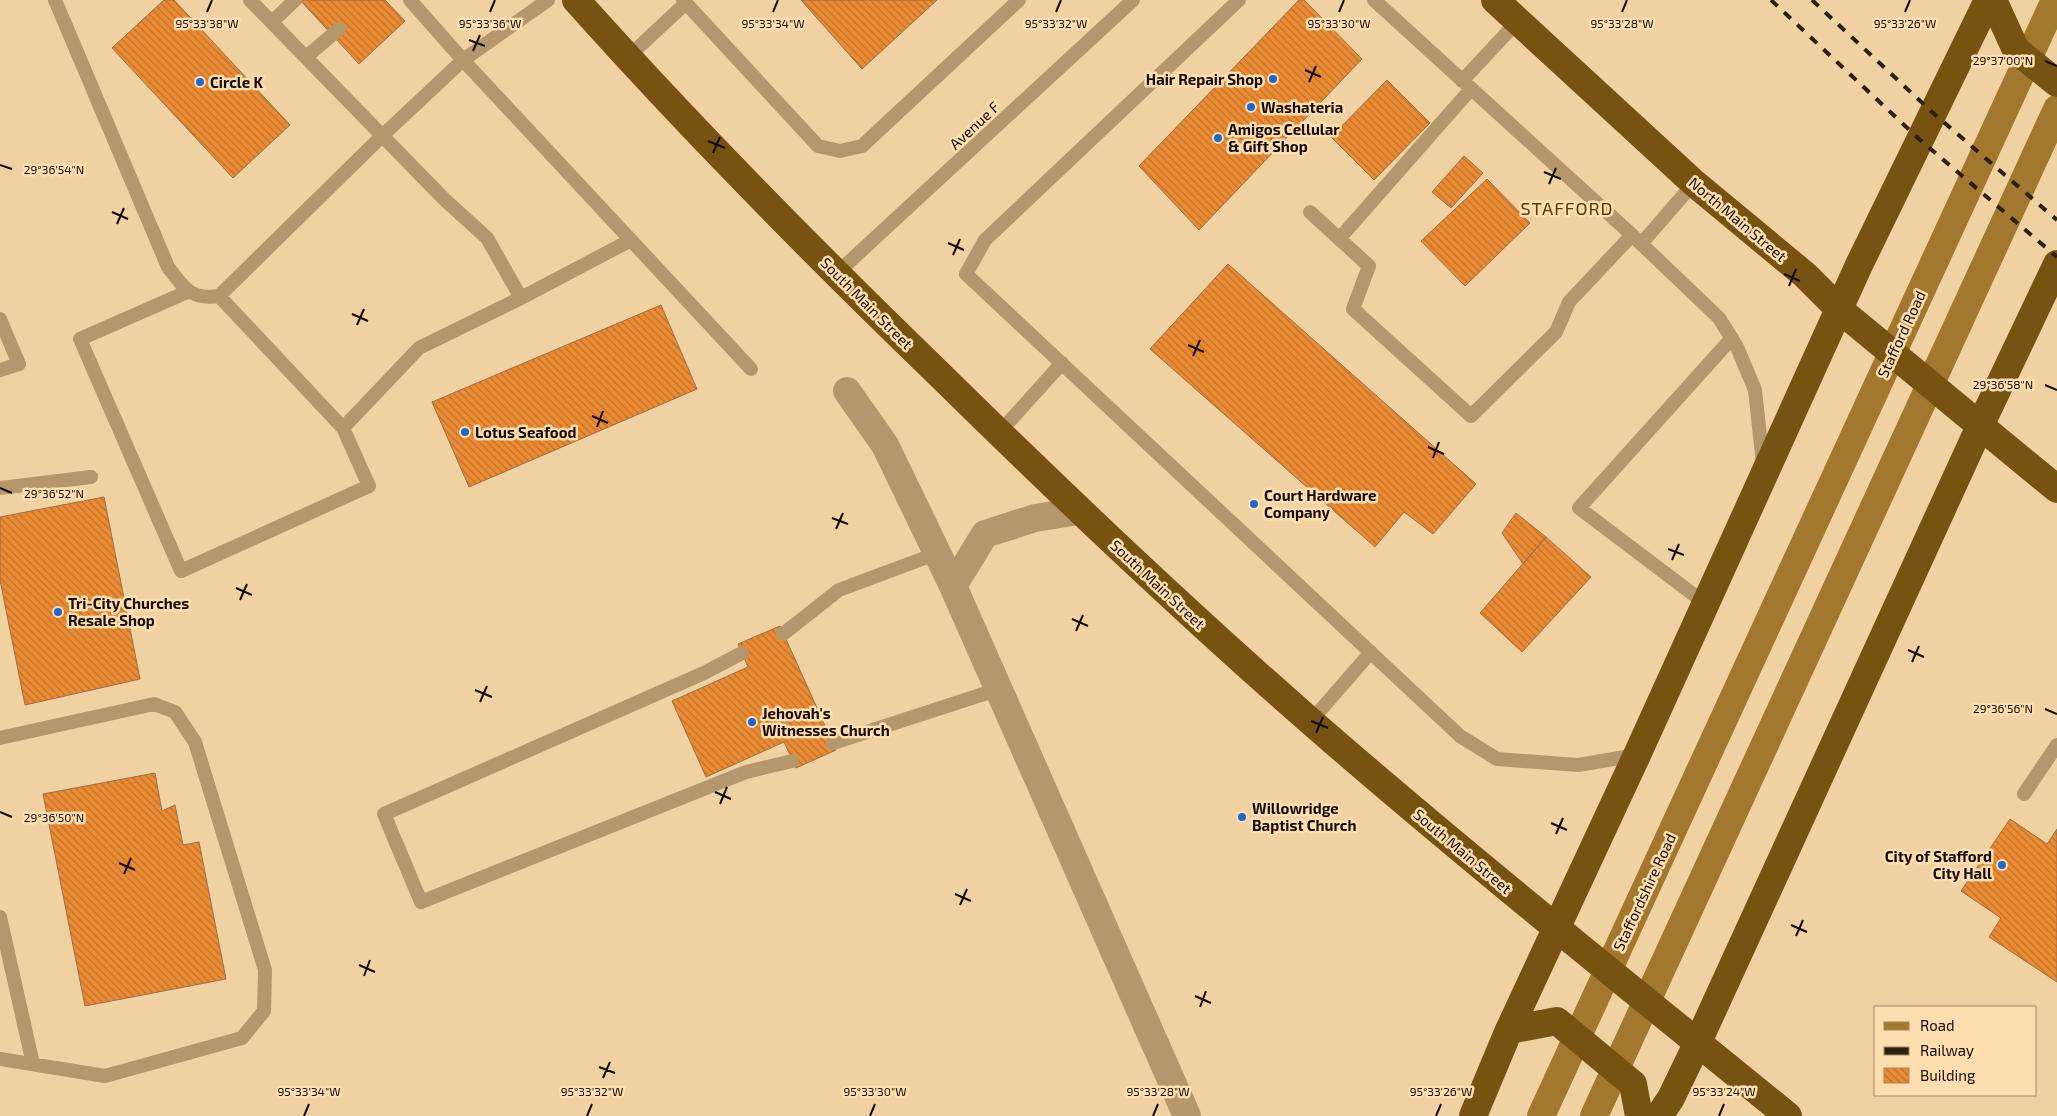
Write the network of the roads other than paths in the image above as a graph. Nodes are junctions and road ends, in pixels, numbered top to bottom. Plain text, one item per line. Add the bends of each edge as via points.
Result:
1 (55, 0) edge
2 (250, 0) edge
3 (295, 0) edge
4 (410, 0) edge
5 (548, 0) edge
6 (576, 0) edge
7 (1019, 0) edge
8 (1133, 0) edge
9 (1239, 0) edge
10 (1374, 0) edge
11 (1495, 0) edge
12 (1988, 0) edge
13 (1993, 0) edge
14 (2055, 0) edge
15 (685, 2) edge
16 (272, 22) junction
17 (1517, 22) junction
18 (339, 29) dead end
19 (306, 57) junction
20 (627, 58) junction
21 (463, 60) junction
22 (2057, 83) edge
23 (1466, 85) junction
24 (2057, 109) edge
25 (382, 136) junction
26 (1694, 183) junction
27 (1310, 212) dead end
28 (1339, 239) junction
29 (1637, 239) junction
30 (631, 240) junction
31 (2057, 264) edge
32 (836, 274) junction
33 (187, 292) junction
34 (219, 296) junction
35 (521, 298) junction
36 (1840, 310) junction
37 (0, 320) edge
38 (1734, 343) junction
39 (1062, 364) junction
40 (751, 368) dead end
41 (0, 370) edge
42 (847, 391) dead end
43 (1980, 426) junction
44 (343, 428) junction
45 (999, 433) junction
46 (1765, 475) junction
47 (91, 477) dead end
48 (0, 488) edge
49 (2057, 489) edge
50 (1079, 511) junction
51 (938, 553) junction
52 (954, 586) junction
53 (1706, 604) junction
54 (783, 634) dead end
55 (1371, 652) junction
56 (742, 653) dead end
57 (1747, 667) joint
58 (1000, 688) junction
59 (1310, 721) junction
60 (0, 738) edge
61 (833, 742) dead end
62 (2057, 745) edge
63 (1637, 755) junction
64 (792, 761) dead end
65 (2024, 794) dead end
66 (0, 917) edge
67 (1558, 928) junction
68 (1509, 1030) junction
69 (1698, 1042) junction
70 (0, 1059) edge
71 (32, 1064) junction
72 (1187, 1116) edge
73 (1473, 1116) edge
74 (1540, 1116) edge
75 (1594, 1116) edge
76 (1639, 1116) edge
77 (1659, 1116) edge
78 (1788, 1116) edge

1 - 33 lane via 168,267
2 - 16 lane
3 - 16 lane
4 - 21 lane
5 - 21 lane
6 - 20 highway, South Main Street
7 - 15 lane via 862,146 840,151 818,146
8 - 32 lane, Avenue F
9 - 39 lane via 985,240 966,274
10 - 23 lane
11 - 17 highway, North Main Street
12 - 36 highway
13 - 22 highway via 2016,50
14 - 57 main road, Stafford Road
15 - 20 lane
16 - 19 lane
17 - 23 lane
17 - 26 highway, North Main Street
18 - 19 lane
19 - 25 lane
20 - 32 highway, South Main Street
21 - 25 lane
21 - 30 lane
23 - 28 lane
23 - 29 lane
24 - 75 main road
25 - 34 lane
25 - 35 lane via 487,238
26 - 29 lane
26 - 36 highway, North Main Street via 1805,275
27 - 28 lane
28 - 29 lane via 1369,266 1353,309 1471,416 1556,332 1569,302
29 - 38 lane via 1719,318
30 - 35 lane
30 - 40 lane
31 - 43 highway
32 - 45 highway, South Main Street
33 - 34 lane via 204,298
33 - 44 lane via 80,339 181,571 369,486
34 - 44 lane
35 - 44 lane via 419,348
36 - 43 highway, North Main Street
36 - 46 highway
37 - 41 lane via 19,364
38 - 46 lane via 1755,390
38 - 53 lane via 1579,508
39 - 45 lane
39 - 55 lane
42 - 51 street via 885,445
43 - 49 highway, North Main Street
43 - 69 highway
45 - 50 highway, South Main Street
46 - 53 highway
47 - 48 lane
50 - 52 street via 1035,518 985,534
50 - 59 highway, South Main Street
51 - 52 street
51 - 54 lane via 838,590
52 - 58 street
53 - 63 highway
55 - 59 lane
55 - 63 lane via 1460,736 1497,759 1578,765
56 - 64 lane via 384,814 421,902 746,772
57 - 74 main road, Staffordshire Road
58 - 61 lane
58 - 72 street
59 - 67 highway, South Main Street
60 - 71 lane via 154,704 174,712 195,742 265,970 264,1010 242,1038 105,1076
62 - 65 lane
63 - 67 highway
66 - 71 lane
67 - 68 highway
67 - 69 highway, South Main Street
68 - 73 highway
68 - 76 highway via 1557,1021 1633,1084
69 - 77 highway
69 - 78 highway, South Main Street
70 - 71 lane

